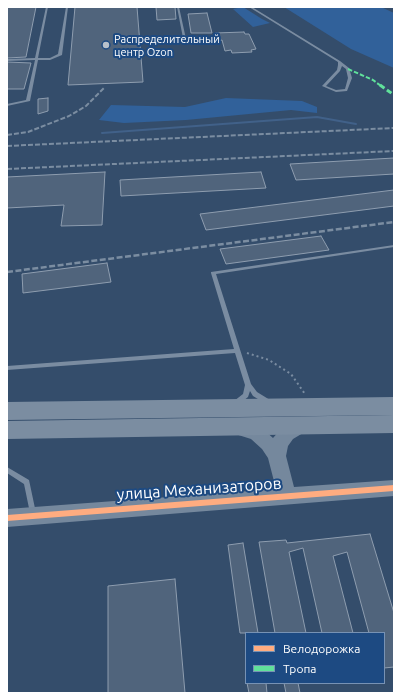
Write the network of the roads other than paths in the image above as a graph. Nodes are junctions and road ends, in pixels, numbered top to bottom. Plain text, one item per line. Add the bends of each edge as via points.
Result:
1 (47, 7) edge
2 (67, 7) edge
3 (178, 7) edge
4 (250, 7) edge
5 (185, 38) dead end
6 (37, 59) junction
7 (7, 60) edge
8 (339, 62) junction
9 (7, 105) edge
10 (394, 246) edge
11 (238, 351) junction
12 (7, 368) edge
13 (248, 385) junction
14 (394, 406) edge
15 (284, 407) junction
16 (7, 411) edge
17 (230, 417) junction
18 (394, 424) edge
19 (302, 425) junction
20 (7, 430) edge
21 (277, 456) junction
22 (7, 470) edge
23 (394, 488) edge
24 (287, 496) junction
25 (34, 515) junction
26 (7, 518) edge

1 - 6 lane
2 - 6 lane via 61,53 54,58
3 - 5 lane
4 - 8 lane
6 - 7 lane
6 - 9 lane via 28,101
8 - 8 lane via 348,69 350,78 346,90 336,91 324,86 339,70
10 - 11 lane via 213,272
11 - 12 lane
11 - 13 lane
13 - 15 lane via 254,394 267,402
13 - 17 lane via 246,395
14 - 15 highway
15 - 17 highway
16 - 17 highway
17 - 19 highway
17 - 20 highway
17 - 21 street via 257,434
18 - 19 highway
19 - 21 street via 279,444
21 - 24 street
22 - 25 lane via 26,482
23 - 24 street, улица Механизаторов
24 - 25 street, улица Механизаторов
25 - 26 street, улица Механизаторов

